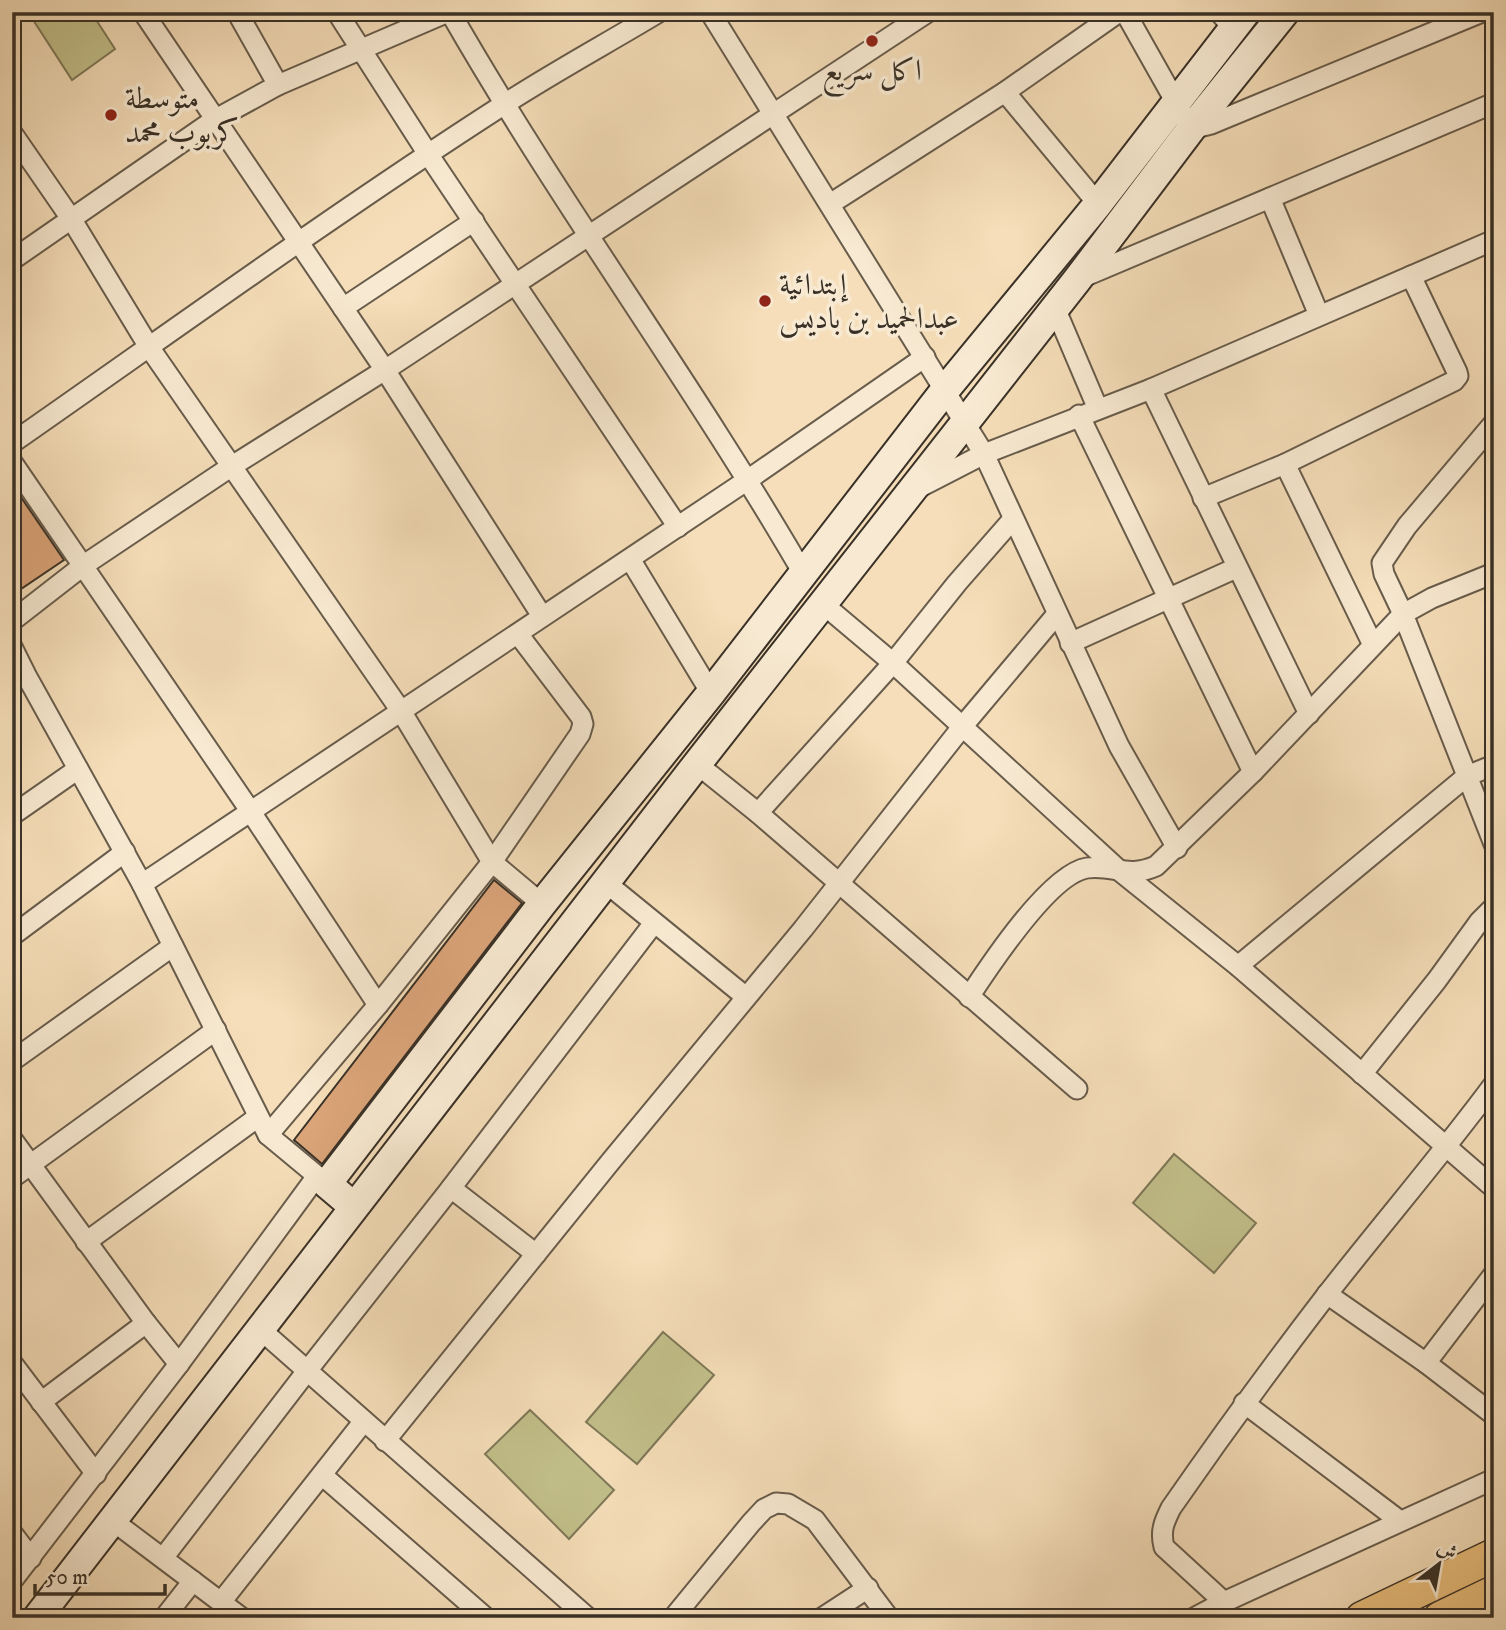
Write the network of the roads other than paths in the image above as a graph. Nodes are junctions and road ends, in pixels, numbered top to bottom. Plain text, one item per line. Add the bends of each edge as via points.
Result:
1 (143, 12) edge
2 (237, 12) edge
3 (337, 12) edge
4 (449, 12) edge
5 (659, 12) edge
6 (710, 12) edge
7 (928, 12) edge
8 (1119, 12) edge
9 (1125, 12) edge
10 (1285, 12) edge
11 (1482, 12) edge
12 (1233, 18) edge
13 (898, 21) edge
14 (361, 50) junction
15 (278, 85) junction
16 (1005, 92) junction
17 (1175, 103) junction
18 (1494, 103) edge
19 (503, 105) junction
20 (774, 115) junction
21 (214, 120) junction
22 (1191, 129) junction
23 (12, 133) edge
24 (428, 154) junction
25 (1270, 198) junction
26 (830, 204) junction
27 (1098, 204) junction
28 (72, 220) junction
29 (474, 221) junction
30 (588, 235) junction
31 (1494, 240) edge
32 (298, 241) junction
33 (12, 260) edge
34 (1411, 276) junction
35 (1077, 280) junction
36 (515, 285) junction
37 (343, 308) junction
38 (1055, 308) junction
39 (1319, 315) junction
40 (149, 347) junction
41 (925, 357) junction
42 (385, 370) junction
43 (1151, 389) junction
44 (945, 390) junction
45 (1098, 408) junction
46 (1079, 415) junction
47 (964, 422) junction
48 (1494, 423) edge
49 (12, 443) edge
50 (984, 454) junction
51 (12, 462) edge
52 (1285, 464) junction
53 (232, 466) junction
54 (749, 480) junction
55 (911, 491) junction
56 (1203, 498) junction
57 (1013, 519) junction
58 (678, 527) junction
59 (630, 559) junction
60 (84, 565) junction
61 (1236, 568) junction
62 (1494, 572) edge
63 (803, 573) junction
64 (1168, 598) junction
65 (823, 604) junction
66 (1057, 614) junction
67 (1403, 614) junction
68 (542, 616) junction
69 (12, 621) edge
70 (518, 634) junction
71 (1070, 643) junction
72 (1373, 645) junction
73 (12, 647) edge
74 (892, 663) junction
75 (711, 693) junction
76 (401, 711) junction
77 (1308, 714) junction
78 (962, 727) junction
79 (697, 764) junction
80 (1494, 765) edge
81 (78, 769) junction
82 (1253, 772) junction
83 (1467, 776) junction
84 (251, 812) junction
85 (758, 813) junction
86 (12, 815) edge
87 (1494, 844) edge
88 (1177, 848) junction
89 (125, 852) junction
90 (492, 862) junction
91 (1121, 872) junction
92 (605, 882) junction
93 (142, 884) junction
94 (839, 884) junction
95 (542, 905) junction
96 (1494, 907) edge
97 (654, 923) junction
98 (12, 936) edge
99 (173, 946) junction
100 (1238, 966) junction
101 (746, 997) junction
102 (969, 997) junction
103 (378, 1005) junction
104 (216, 1030) junction
105 (16, 1050) edge
106 (1362, 1074) junction
107 (1494, 1084) edge
108 (1077, 1089) dead end
109 (258, 1117) junction
110 (268, 1135) junction
111 (12, 1139) edge
112 (1446, 1148) junction
113 (31, 1165) junction
114 (12, 1178) edge
115 (322, 1180) junction
116 (451, 1188) junction
117 (1494, 1188) edge
118 (353, 1206) junction
119 (86, 1242) junction
120 (536, 1254) junction
121 (1494, 1274) edge
122 (1327, 1294) junction
123 (146, 1323) junction
124 (261, 1330) junction
125 (12, 1363) edge
126 (1426, 1363) junction
127 (179, 1364) junction
128 (307, 1371) junction
129 (41, 1402) junction
130 (1244, 1403) junction
131 (1494, 1415) edge
132 (364, 1421) junction
133 (385, 1441) junction
134 (96, 1475) junction
135 (322, 1475) junction
136 (1494, 1479) edge
137 (113, 1521) junction
138 (1400, 1521) junction
139 (12, 1533) edge
140 (1494, 1555) edge
141 (31, 1558) junction
142 (163, 1558) junction
143 (12, 1581) edge
144 (193, 1581) junction
145 (868, 1588) junction
146 (1494, 1592) edge
147 (1224, 1601) junction
148 (221, 1602) junction
149 (37, 1618) edge
150 (164, 1618) edge
151 (242, 1618) edge
152 (486, 1618) edge
153 (588, 1618) edge
154 (673, 1618) edge
155 (822, 1618) edge
156 (888, 1618) edge
157 (1194, 1618) edge
158 (1362, 1618) edge
159 (1440, 1618) edge

1 - 21 street
2 - 15 street
3 - 14 street
4 - 14 street
4 - 19 street
5 - 19 street
6 - 20 street
7 - 13 street
8 - 16 street
9 - 17 street
10 - 22 main road
11 - 22 street
12 - 17 main road
13 - 20 street
14 - 15 street
14 - 24 street
15 - 21 street
16 - 26 street
16 - 27 street
17 - 22 street
17 - 27 main road
18 - 25 street
19 - 24 street
19 - 30 street
20 - 26 street
20 - 30 street
21 - 28 street
21 - 32 street
22 - 35 main road
23 - 28 street
24 - 29 street
24 - 32 street
25 - 35 street
25 - 39 street
26 - 41 street
27 - 44 main road
28 - 33 street
28 - 40 street
29 - 36 street
29 - 37 street
30 - 36 street
30 - 54 street
31 - 34 street
32 - 37 street
32 - 40 street
34 - 39 street
34 - 52 street via 1457,379
35 - 38 main road
36 - 42 street
36 - 58 street
37 - 42 street
38 - 45 street
38 - 47 main road
39 - 43 street
40 - 49 street
40 - 53 street
41 - 44 street
41 - 54 street
42 - 53 street
42 - 68 street
43 - 45 street
43 - 56 street
44 - 47 street
44 - 63 main road
45 - 46 street
46 - 50 street
46 - 64 street
47 - 50 street
47 - 55 main road
48 - 67 street via 1386,556 1382,568
50 - 55 street
50 - 57 street
51 - 60 street
52 - 56 street
52 - 72 street
53 - 60 street
53 - 76 street
54 - 58 street
54 - 63 street
55 - 65 main road
56 - 61 street
57 - 66 street
57 - 74 street
58 - 59 street
59 - 68 street
59 - 75 street
60 - 69 street
60 - 84 street
61 - 64 street
61 - 77 street
62 - 67 street
63 - 75 main road
64 - 71 street
64 - 82 street
65 - 74 street
65 - 79 main road
66 - 71 street
66 - 78 street
67 - 72 street
67 - 83 street
68 - 70 street
70 - 76 street
70 - 90 street via 576,708 583,724
71 - 88 street via 1119,746
72 - 77 street
73 - 81 street
74 - 78 street
74 - 85 street
75 - 95 main road
76 - 84 street
76 - 90 street
77 - 82 street
78 - 91 street
78 - 94 street
79 - 85 street
79 - 92 main road
80 - 83 street
81 - 86 street
81 - 89 street
82 - 88 street
83 - 87 street
83 - 100 street
84 - 93 street
84 - 103 street
85 - 94 street
88 - 91 street via 1156,866 1142,872
89 - 93 street
89 - 98 street
90 - 95 street
90 - 103 street
91 - 100 street
91 - 102 street via 1087,868 1056,885
92 - 97 street
92 - 118 main road
93 - 99 street
94 - 101 street
94 - 102 street
95 - 115 main road
96 - 106 street
97 - 101 street
97 - 116 street
99 - 104 street
99 - 105 street
100 - 106 street
101 - 120 street
102 - 108 street
103 - 110 street
104 - 109 street
104 - 113 street
106 - 112 street
107 - 112 street
109 - 110 street
109 - 119 street
110 - 115 street
111 - 113 street
112 - 117 street
112 - 122 street
113 - 114 street
113 - 119 street
115 - 118 main road
115 - 127 street
116 - 120 street
116 - 128 street
118 - 124 main road
119 - 123 street
120 - 133 street
121 - 126 street
122 - 126 street
122 - 130 street
123 - 127 street
123 - 129 street
124 - 128 street
124 - 137 main road
125 - 129 street
126 - 131 street
127 - 134 street
128 - 132 street
128 - 142 street
129 - 134 street
130 - 138 street
130 - 147 street via 1171,1507 1161,1536 1170,1554
132 - 133 street
132 - 135 street
133 - 153 street
134 - 141 street
135 - 148 street
135 - 152 street
136 - 138 street
137 - 142 street
137 - 149 main road
138 - 147 street
139 - 141 street
140 - 158 main road
141 - 143 street
142 - 144 street
144 - 148 street
144 - 150 street
145 - 154 street via 816,1520 788,1504 776,1503 751,1523
145 - 155 street
145 - 156 street
146 - 159 main road
147 - 157 street
148 - 151 street

